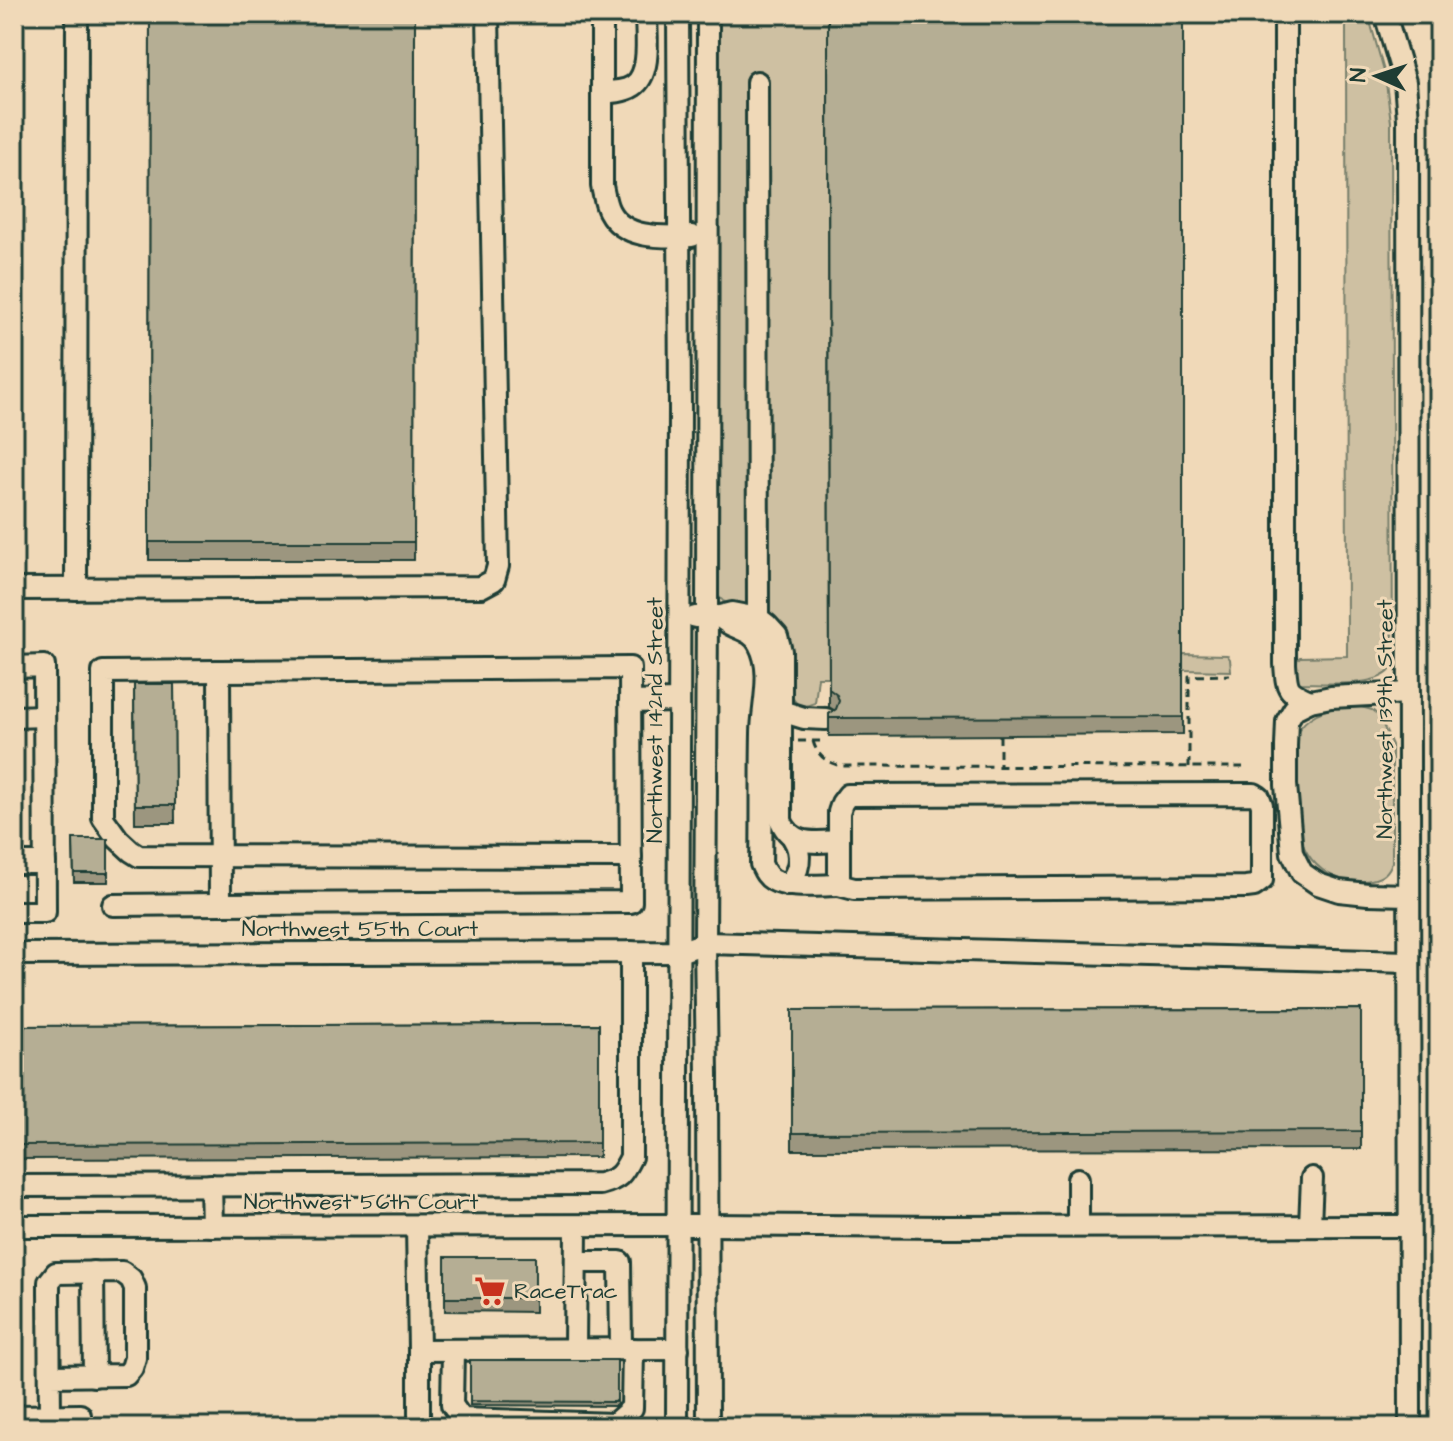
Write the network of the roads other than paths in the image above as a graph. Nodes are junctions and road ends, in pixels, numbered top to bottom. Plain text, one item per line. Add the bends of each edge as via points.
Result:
1 (77, 14) edge
2 (488, 14) edge
3 (602, 14) edge
4 (646, 14) edge
5 (678, 14) edge
6 (708, 14) edge
7 (1285, 14) edge
8 (1385, 14) edge
9 (757, 82) dead end
10 (602, 92) junction
11 (708, 236) junction
12 (678, 237) junction
13 (14, 589) edge
14 (76, 589) junction
15 (679, 617) junction
16 (714, 617) junction
17 (758, 618) junction
18 (14, 667) edge
19 (219, 671) junction
20 (1287, 685) junction
21 (1409, 693) junction
22 (678, 701) junction
23 (1310, 701) junction
24 (630, 702) junction
25 (781, 711) junction
26 (44, 716) junction
27 (14, 717) edge
28 (826, 719) edge
29 (1287, 721) junction
30 (793, 838) junction
31 (839, 841) junction
32 (220, 857) junction
33 (631, 857) junction
34 (14, 863) edge
35 (45, 863) junction
36 (787, 885) junction
37 (839, 885) junction
38 (1409, 895) junction
39 (220, 904) junction
40 (113, 905) dead end
41 (14, 912) edge
42 (705, 943) junction
43 (631, 952) junction
44 (679, 952) junction
45 (14, 954) edge
46 (1408, 962) junction
47 (1312, 1178) dead end
48 (1078, 1179) dead end
49 (211, 1185) junction
50 (14, 1186) edge
51 (708, 1225) junction
52 (1078, 1225) junction
53 (1310, 1225) junction
54 (14, 1226) edge
55 (212, 1226) junction
56 (417, 1226) junction
57 (576, 1226) junction
58 (678, 1226) junction
59 (1409, 1226) junction
60 (576, 1262) junction
61 (93, 1272) junction
62 (627, 1349) junction
63 (678, 1349) junction
64 (419, 1350) junction
65 (453, 1350) junction
66 (579, 1355) junction
67 (50, 1376) junction
68 (94, 1376) junction
69 (14, 1416) edge
70 (50, 1416) junction
71 (81, 1427) edge
72 (419, 1427) edge
73 (677, 1427) edge
74 (708, 1427) edge
75 (1410, 1427) edge

1 - 14 street
2 - 14 street via 498,566 494,580 481,587
3 - 10 street
4 - 10 street via 642,76 633,87
5 - 12 street, Northwest 142nd Street
6 - 11 street
7 - 20 street
8 - 21 street, Northwest 139th Street via 1405,82 1408,119
9 - 17 street
10 - 12 street via 602,186 609,212 624,228 640,234
11 - 12 street
11 - 16 street
12 - 15 street, Northwest 142nd Street
13 - 14 street
15 - 16 street
15 - 22 street, Northwest 142nd Street
16 - 17 street via 732,613
16 - 36 street via 745,630 762,653 766,671 761,864 774,881
16 - 42 street
17 - 25 street via 777,636 781,651
18 - 26 street via 44,666
19 - 24 street via 630,668
19 - 32 street
19 - 32 street via 103,672 103,818 139,856
20 - 23 street
20 - 29 street
21 - 23 street
21 - 38 street, Northwest 139th Street
22 - 24 street
22 - 44 street, Northwest 142nd Street
23 - 29 street via 1294,709
24 - 33 street
25 - 28 street
25 - 30 street via 781,821
26 - 27 street
26 - 35 street
29 - 38 street via 1288,821 1292,853 1302,873 1339,891
30 - 31 street
30 - 36 street via 798,868
31 - 37 street
31 - 37 street via 839,812 848,795 1254,794 1262,805 1262,880 1254,886
32 - 33 street
32 - 39 street
33 - 39 street via 631,902
34 - 35 street
35 - 41 street via 45,912
36 - 37 street
38 - 46 street, Northwest 139th Street
39 - 40 street
42 - 44 street, Northwest 55th Court
42 - 46 street, Northwest 55th Court
42 - 51 street
43 - 44 street, Northwest 55th Court
43 - 45 street, Northwest 55th Court
43 - 49 street via 631,1157 619,1178 600,1184
44 - 58 street, Northwest 142nd Street
46 - 59 street, Northwest 139th Street
47 - 53 street
48 - 52 street
49 - 50 street
49 - 55 street
51 - 52 street, Northwest 56th Court
51 - 58 street, Northwest 56th Court
51 - 74 street
52 - 53 street, Northwest 56th Court
53 - 59 street, Northwest 56th Court
54 - 55 street, Northwest 56th Court
55 - 56 street, Northwest 56th Court
56 - 57 street, Northwest 56th Court
56 - 64 street
57 - 58 street, Northwest 56th Court
57 - 60 street
58 - 63 street, Northwest 142nd Street
59 - 75 street, Northwest 139th Street
60 - 62 street via 620,1262
60 - 66 street
61 - 67 street via 56,1273 49,1282
61 - 68 street
61 - 68 street via 122,1272 135,1288 132,1368 126,1375
62 - 63 street
62 - 65 street via 632,1408 614,1424 592,1414 487,1413 462,1419 452,1405
62 - 66 street
63 - 73 street, Northwest 142nd Street
64 - 65 street
64 - 72 street
65 - 66 street via 488,1357
67 - 68 street
67 - 70 street
69 - 70 street
70 - 71 street via 80,1415

